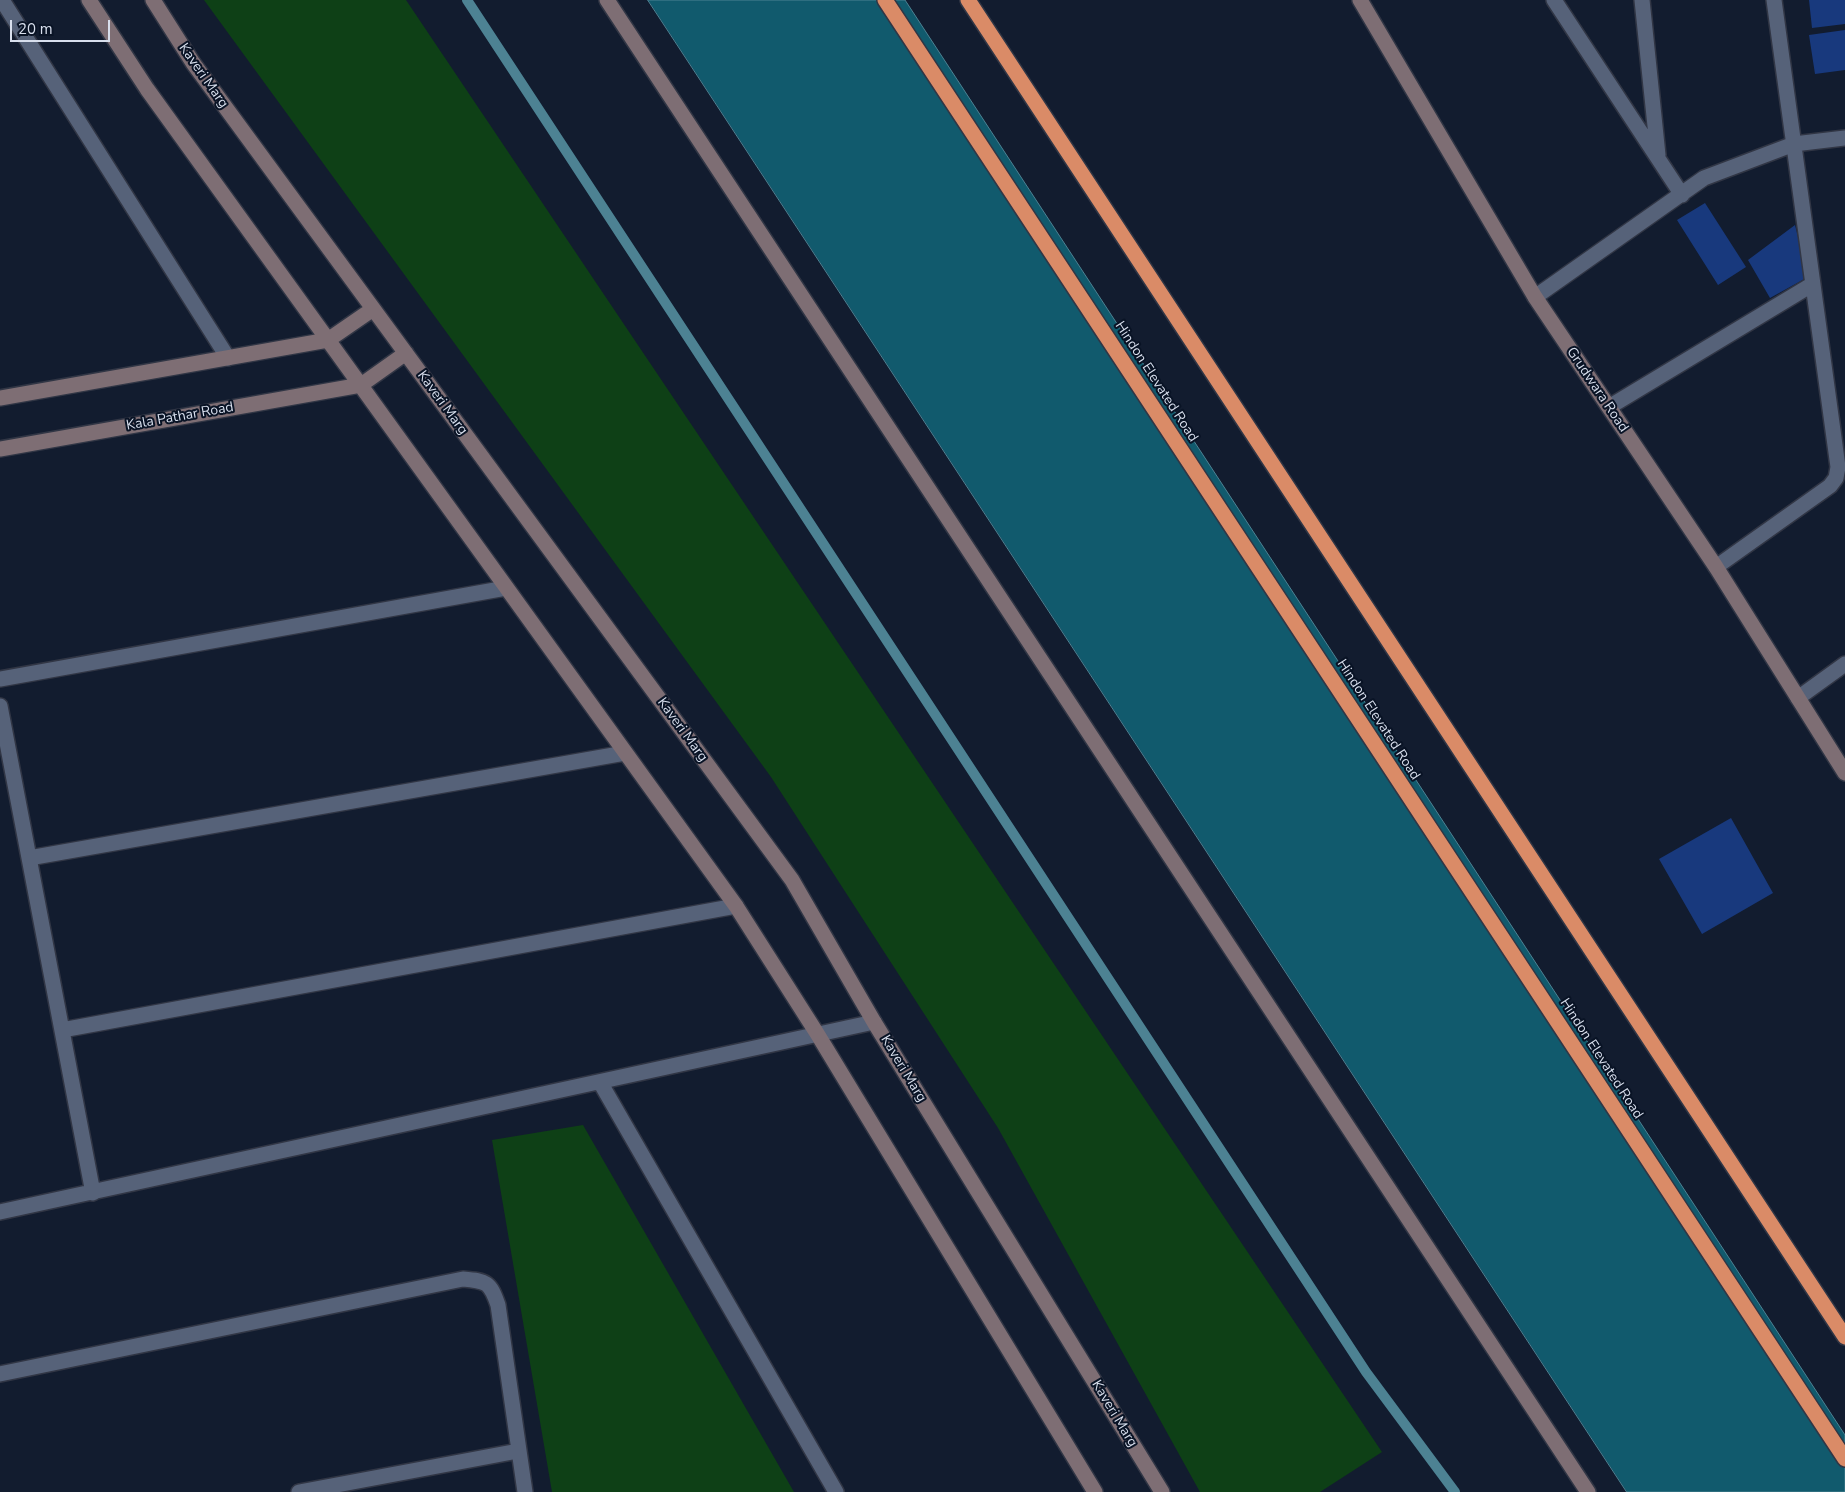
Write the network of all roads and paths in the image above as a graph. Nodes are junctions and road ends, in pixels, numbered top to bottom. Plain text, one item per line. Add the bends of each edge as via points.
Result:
1 (2, 0) edge
2 (89, 0) edge
3 (153, 0) edge
4 (607, 0) edge
5 (884, 0) edge
6 (968, 0) edge
7 (1360, 0) edge
8 (1554, 0) edge
9 (1642, 0) edge
10 (1774, 0) edge
11 (1845, 138) edge
12 (1794, 144) junction
13 (1658, 158) junction
14 (1682, 195) junction
15 (1814, 284) junction
16 (1535, 297) junction
17 (373, 309) junction
18 (328, 340) junction
19 (406, 353) junction
20 (228, 358) junction
21 (361, 385) junction
22 (0, 398) edge
23 (1609, 407) junction
24 (0, 448) edge
25 (1716, 567) junction
26 (506, 588) junction
27 (1845, 664) edge
28 (0, 679) edge
29 (1798, 698) junction
30 (0, 706) edge
31 (625, 753) junction
32 (1845, 774) edge
33 (29, 858) junction
34 (736, 906) junction
35 (874, 1022) junction
36 (62, 1030) junction
37 (818, 1035) junction
38 (600, 1082) junction
39 (93, 1193) junction
40 (0, 1212) edge
41 (1845, 1337) edge
42 (0, 1374) edge
43 (518, 1452) junction
44 (1845, 1459) edge
45 (354, 1487) edge
46 (299, 1492) edge
47 (525, 1492) edge
48 (836, 1492) edge
49 (1095, 1492) edge
50 (1162, 1492) edge
51 (1588, 1492) edge

1 - 20 street
2 - 18 street via 147,89
3 - 17 street, Kaveri Marg via 193,63
4 - 51 street
5 - 44 highway, Hindon Elevated Road
6 - 41 highway
7 - 16 street, Grudwara Road
8 - 13 street
9 - 13 street
10 - 12 street
11 - 12 street
12 - 14 street via 1704,178
12 - 15 street
13 - 14 street
14 - 16 street
15 - 23 street
15 - 25 street via 1838,467 1836,478 1830,486
16 - 23 street, Grudwara Road
17 - 18 street
17 - 19 street, Kaveri Marg
18 - 20 street
18 - 21 street
19 - 21 street
19 - 35 street, Kaveri Marg via 792,880
20 - 22 street
21 - 24 street, Kala Pathar Road
21 - 26 street
23 - 25 street, Grudwara Road
25 - 29 street, Grudwara Road
26 - 28 street
26 - 31 street
27 - 29 street
29 - 32 street, Grudwara Road
30 - 33 street
31 - 33 street
31 - 34 street
33 - 36 street
34 - 36 street
34 - 37 street
35 - 37 street
35 - 50 street, Kaveri Marg
36 - 39 street
37 - 38 street
37 - 49 street
38 - 39 street
38 - 48 street
39 - 40 street
42 - 43 street via 463,1279 483,1280 491,1287 498,1305
43 - 45 street
43 - 47 street
45 - 46 street

